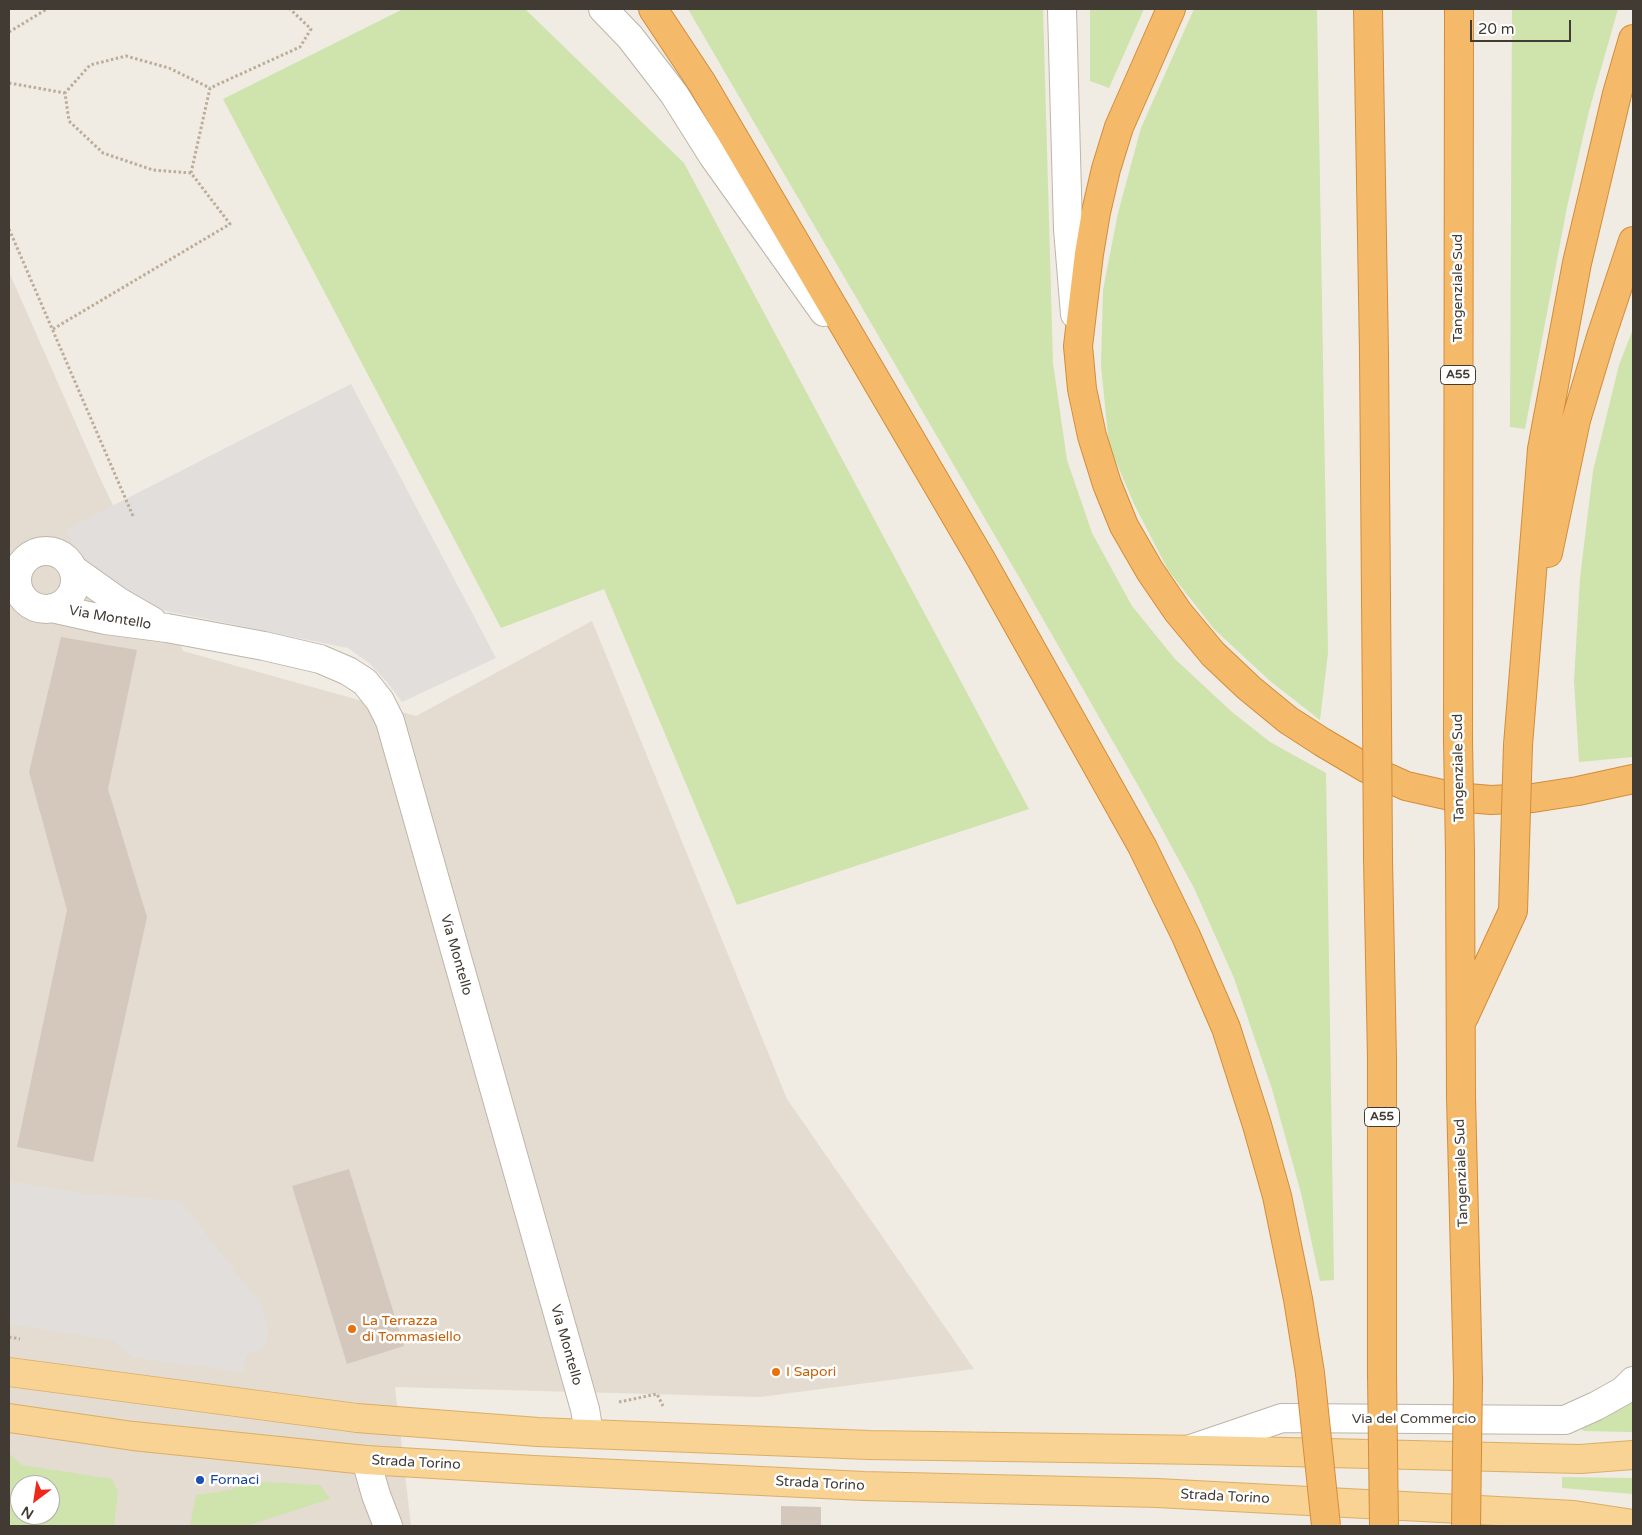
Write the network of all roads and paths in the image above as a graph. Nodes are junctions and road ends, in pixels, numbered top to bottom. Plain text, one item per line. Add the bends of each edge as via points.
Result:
1 (47, 9) edge
2 (290, 9) edge
3 (603, 9) edge
4 (654, 9) edge
5 (1062, 9) edge
6 (1171, 9) edge
7 (1368, 9) edge
8 (1459, 9) edge
9 (9, 32) edge
10 (1633, 39) edge
11 (9, 83) edge
12 (210, 88) junction
13 (65, 93) junction
14 (191, 173) junction
15 (9, 230) edge
16 (1633, 242) edge
17 (53, 329) junction
18 (1078, 346) junction
19 (887, 400) junction
20 (134, 516) dead end
21 (18, 561) edge
22 (74, 570) junction
23 (30, 605) edge
24 (167, 628) junction
25 (1523, 667) junction
26 (1633, 779) edge
27 (1460, 1025) junction
28 (9, 1338) edge
29 (28, 1340) dead end
30 (9, 1372) edge
31 (1633, 1381) edge
32 (664, 1408) dead end
33 (9, 1418) edge
34 (587, 1421) junction
35 (1189, 1450) junction
36 (1633, 1455) edge
37 (366, 1460) junction
38 (1633, 1524) edge
39 (385, 1525) edge
40 (1326, 1526) edge
41 (1384, 1526) edge
42 (1466, 1526) edge

1 - 9 path
2 - 12 path via 311,29 300,48
3 - 19 street via 630,37 674,94 713,156
4 - 19 highway via 702,83
5 - 18 street via 1068,229
6 - 18 highway via 1122,119 1106,169 1090,245
7 - 41 highway, A55, bridge via 1382,1059
8 - 27 highway, Tangenziale Sud / A55, bridge
10 - 25 highway via 1577,263 1542,449
11 - 13 path
12 - 13 path via 169,68 126,56 90,65
12 - 14 path
13 - 14 path via 69,121 103,153 152,170
14 - 17 path via 230,224
15 - 17 path
16 - 25 highway via 1576,420
17 - 20 path
18 - 26 highway via 1082,389 1092,436 1124,526 1178,612 1213,654 1288,720 1366,768 1406,786 1455,797 1491,800 1533,798
19 - 40 highway, bridge via 982,561 1142,846 1226,1028 1277,1196 1298,1299 1310,1373
21 - 22 street, Via Montello via 34,553 51,551 67,559
21 - 23 street, Via Montello via 21,566 16,580
22 - 23 street, Via Montello via 76,577 68,599 60,605
22 - 24 street, Via Montello via 119,602
23 - 24 street, Via Montello
24 - 34 street, Via Montello via 320,659 365,682 380,701 390,721
25 - 27 highway, bridge via 1513,911
27 - 42 highway, Tangenziale Sud / A55, bridge via 1468,1379
28 - 29 path
30 - 34 main road via 357,1418 538,1432
31 - 35 street, Via del Commercio via 1623,1391 1564,1420 1282,1418
32 - 34 path via 656,1394
33 - 37 main road, Strada Torino via 133,1436
34 - 35 main road via 869,1445
35 - 36 main road via 1580,1459
37 - 38 main road, Strada Torino via 864,1486 1157,1493 1574,1515
37 - 39 street

